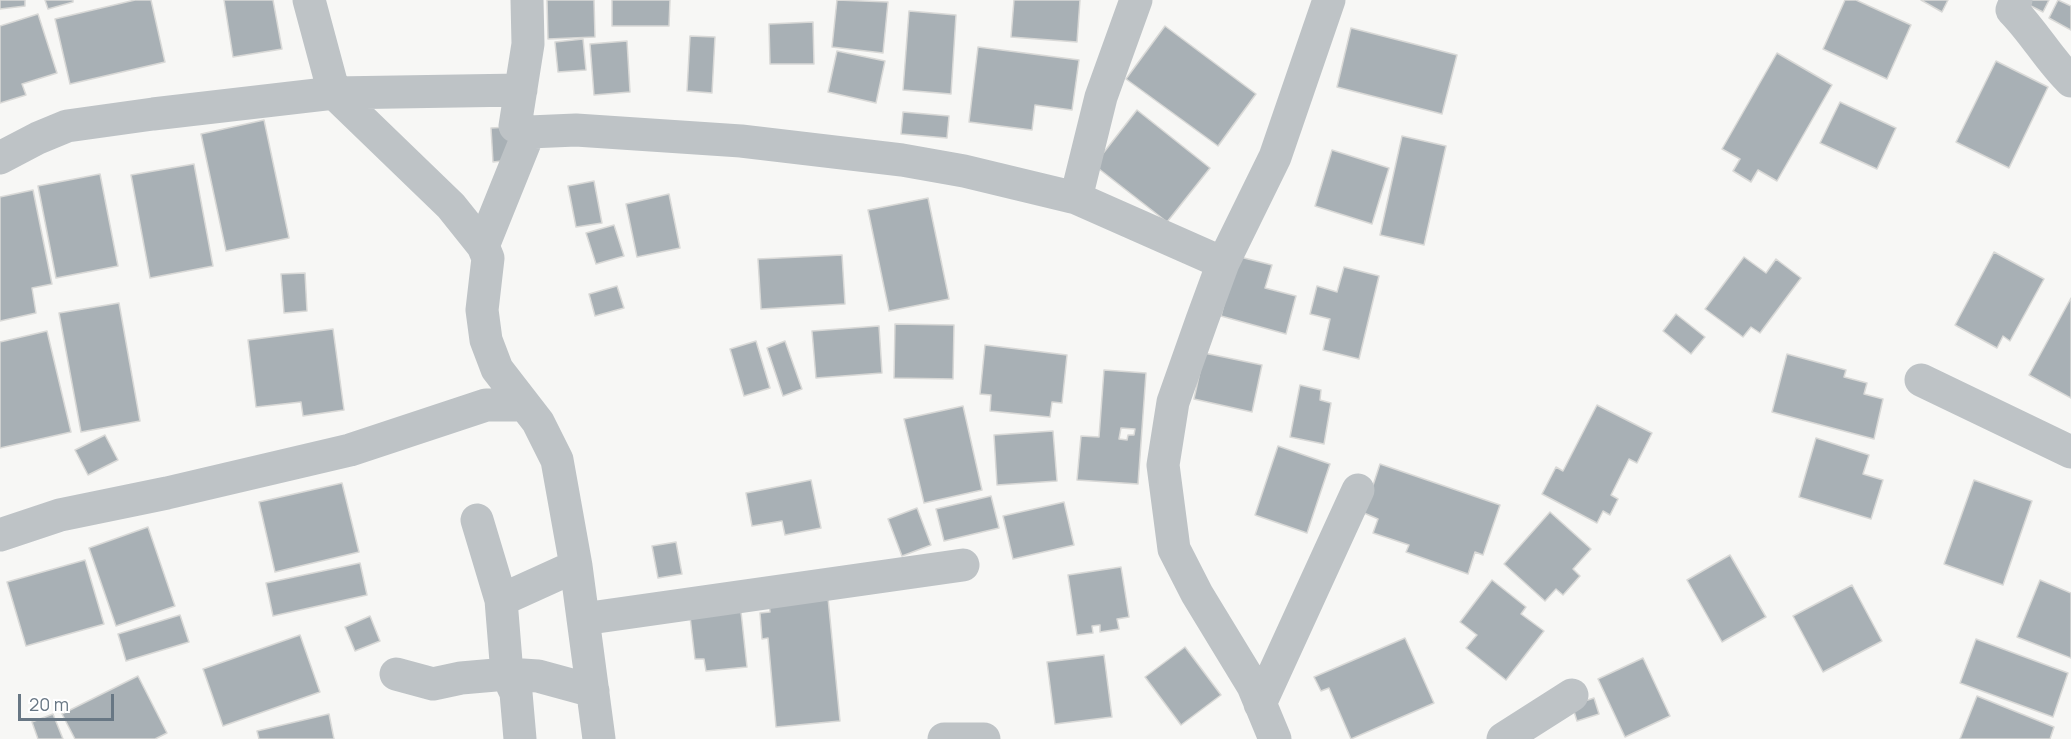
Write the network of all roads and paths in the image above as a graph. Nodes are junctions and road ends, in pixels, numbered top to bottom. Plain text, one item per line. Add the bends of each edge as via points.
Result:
1 (309, 0) edge
2 (526, 0) edge
3 (1136, 0) edge
4 (1329, 0) edge
5 (2016, 0) edge
6 (2071, 81) edge
7 (521, 90) junction
8 (334, 93) junction
9 (530, 132) junction
10 (0, 158) edge
11 (1076, 198) junction
12 (483, 246) junction
13 (1223, 264) junction
14 (1921, 380) dead end
15 (523, 405) junction
16 (2071, 452) edge
17 (1358, 490) dead end
18 (477, 520) dead end
19 (0, 535) edge
20 (963, 565) dead end
21 (576, 566) junction
22 (501, 600) junction
23 (583, 619) junction
24 (396, 674) dead end
25 (507, 674) junction
26 (593, 691) junction
27 (1572, 695) dead end
28 (1260, 704) junction
29 (520, 739) edge
30 (599, 739) edge
31 (944, 739) edge
32 (984, 739) edge
33 (1275, 739) edge
34 (1503, 739) edge

1 - 8 street
2 - 7 street via 528,44
3 - 11 street via 1101,97
4 - 13 street via 1275,158
5 - 6 street via 2012,10
7 - 8 street
7 - 9 street via 516,126
8 - 10 street via 67,126
8 - 12 street via 451,206
9 - 11 street via 576,130 741,141 845,153 964,171
9 - 12 street
11 - 13 street
12 - 15 street via 488,258 482,310 486,340 497,369
13 - 28 street via 1173,402 1162,465 1174,549
14 - 16 street
15 - 19 street via 486,405 350,450 60,515
15 - 21 street via 538,422 557,460
17 - 28 street
18 - 22 street
20 - 23 street
21 - 22 street
21 - 23 street
22 - 25 street
23 - 26 street
24 - 25 street via 434,684
25 - 26 street via 538,676
25 - 29 street via 516,693
26 - 30 street
27 - 34 street
28 - 33 street
31 - 32 street

